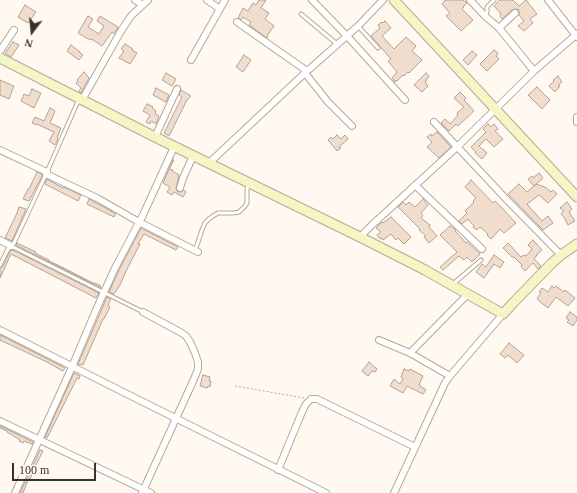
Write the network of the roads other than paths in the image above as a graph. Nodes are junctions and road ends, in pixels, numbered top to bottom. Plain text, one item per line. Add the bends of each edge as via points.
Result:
1 (135, 0) edge
2 (148, 0) edge
3 (206, 0) edge
4 (225, 0) edge
5 (312, 0) edge
6 (383, 0) edge
7 (394, 0) edge
8 (470, 0) edge
9 (494, 0) edge
10 (548, 0) edge
11 (142, 5) junction
12 (220, 9) junction
13 (515, 13) dead end
14 (301, 14) dead end
15 (485, 16) junction
16 (237, 22) dead end
17 (358, 26) junction
18 (499, 28) junction
19 (14, 30) dead end
20 (576, 35) edge
21 (347, 36) junction
22 (338, 44) junction
23 (378, 48) dead end
24 (0, 51) edge
25 (0, 58) edge
26 (192, 60) dead end
27 (534, 71) junction
28 (306, 72) junction
29 (177, 89) dead end
30 (81, 99) junction
31 (405, 100) dead end
32 (495, 109) junction
33 (577, 117) edge
34 (434, 122) dead end
35 (577, 122) edge
36 (352, 126) dead end
37 (155, 138) junction
38 (174, 147) junction
39 (457, 147) junction
40 (0, 150) edge
41 (193, 156) junction
42 (208, 164) junction
43 (46, 173) junction
44 (249, 183) junction
45 (415, 185) junction
46 (180, 188) dead end
47 (577, 197) edge
48 (139, 222) junction
49 (360, 237) junction
50 (0, 240) edge
51 (577, 244) edge
52 (11, 246) junction
53 (482, 249) dead end
54 (197, 252) joint
55 (561, 255) junction
56 (480, 260) dead end
57 (0, 265) edge
58 (452, 285) junction
59 (104, 293) junction
60 (468, 294) junction
61 (143, 312) joint
62 (504, 314) junction
63 (0, 330) edge
64 (379, 340) dead end
65 (410, 354) junction
66 (72, 366) junction
67 (450, 376) junction
68 (176, 418) junction
69 (0, 421) edge
70 (39, 440) junction
71 (415, 447) junction
72 (278, 470) junction
73 (143, 491) edge
74 (15, 493) edge
75 (151, 493) edge
76 (326, 493) edge
77 (394, 493) edge

1 - 11 street
2 - 11 street
3 - 12 street
4 - 12 street
5 - 21 street
6 - 17 street
7 - 32 street
8 - 15 street
9 - 15 lane via 487,7
10 - 20 street
11 - 30 street via 121,30
12 - 26 street
13 - 18 street
14 - 22 lane
15 - 18 street
16 - 28 street
17 - 21 street
17 - 23 lane
18 - 27 street
19 - 24 street
20 - 27 street
21 - 22 street
21 - 31 street
22 - 28 street
25 - 30 street
27 - 32 street
28 - 36 street via 328,102
28 - 42 street
29 - 37 street
30 - 37 street
30 - 43 lane
32 - 39 street
32 - 47 street
33 - 35 street
34 - 39 street
37 - 38 street
38 - 41 street
38 - 48 street
39 - 45 street
39 - 55 street
40 - 43 street
41 - 42 street
41 - 46 street
42 - 44 street
43 - 48 street
43 - 52 lane
44 - 49 street
44 - 54 lane via 246,190 247,203 239,212 218,214 205,223
45 - 49 street
45 - 53 street
48 - 54 street
48 - 59 street
49 - 58 street
50 - 52 street
51 - 55 street
52 - 57 lane
52 - 59 lane
55 - 62 street
56 - 58 lane
58 - 60 street
59 - 61 lane
59 - 66 street
60 - 62 street
60 - 65 street
61 - 68 street via 186,336 197,358 198,369
62 - 67 street
63 - 66 street
64 - 65 street
65 - 67 street
66 - 68 street
66 - 70 street
67 - 71 street
68 - 72 street
68 - 73 street
69 - 70 street
70 - 73 street
70 - 74 street
71 - 72 street via 317,399 311,400 302,412
71 - 77 street
72 - 76 street
73 - 75 street

